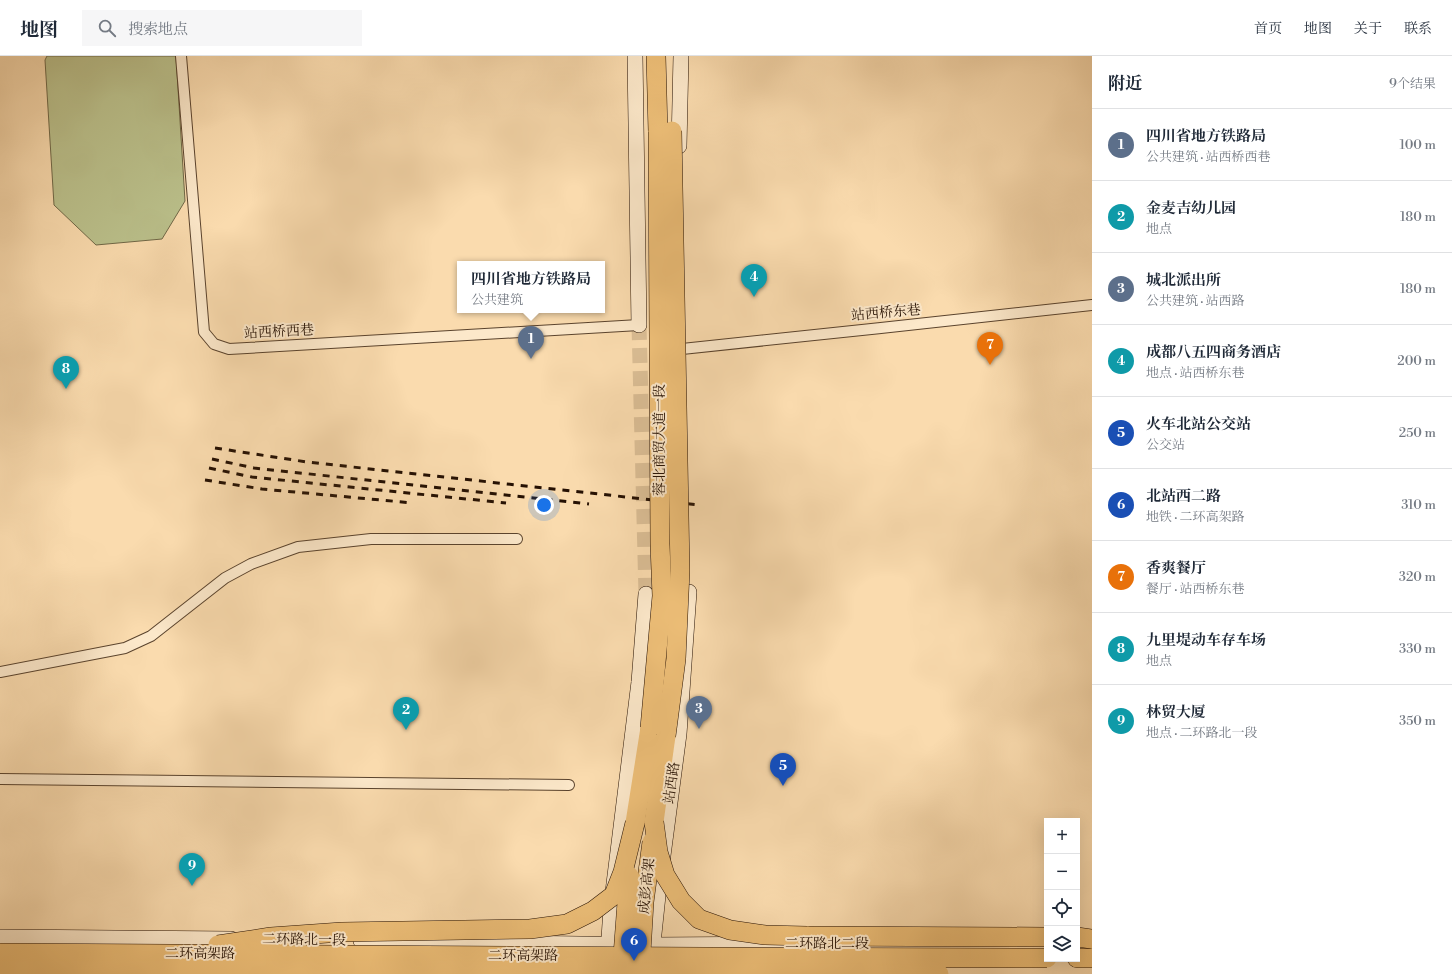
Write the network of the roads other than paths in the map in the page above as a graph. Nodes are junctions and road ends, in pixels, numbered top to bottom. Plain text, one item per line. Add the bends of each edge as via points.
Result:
1 (181, 56) edge
2 (635, 56) edge
3 (656, 56) edge
4 (668, 56) edge
5 (681, 56) edge
6 (1092, 305) edge
7 (639, 325) joint
8 (682, 349) joint
9 (517, 539) dead end
10 (689, 592) dead end
11 (646, 594) tunnel mouth
12 (0, 672) edge
13 (0, 778) edge
14 (569, 785) dead end
15 (654, 822) junction
16 (635, 823) junction
17 (0, 937) edge
18 (1044, 937) edge
19 (1080, 937) edge
20 (172, 939) junction
21 (1092, 939) edge
22 (608, 944) junction
23 (1044, 944) edge
24 (1080, 944) edge
25 (1092, 944) edge
26 (0, 945) edge
27 (653, 945) junction
28 (0, 953) edge
29 (155, 954) junction
30 (1044, 958) edge
31 (1080, 958) edge
32 (1092, 958) edge
33 (0, 970) edge
34 (379, 970) junction
35 (399, 970) junction
36 (171, 974) edge
37 (350, 974) edge
38 (428, 974) edge
39 (607, 974) edge
40 (622, 974) edge
41 (639, 974) edge
42 (650, 974) edge
43 (939, 974) edge

1 - 7 street, 站西桥西巷 via 204,332 214,344 229,349
2 - 7 main road
3 - 16 highway, 蓉北商贸大道一段, bridge via 662,596 650,728
4 - 15 highway, 蓉北商贸大道一段, bridge via 680,571 676,660
5 - 8 main road via 677,204
6 - 8 street, 站西桥东巷
9 - 12 street via 371,539 298,547 251,564 225,578 152,636 125,648
10 - 27 main road, 站西路 via 679,734
11 - 22 main road via 639,682
13 - 14 street
15 - 18 highway, bridge via 658,852 665,875 681,901 699,918 730,930 765,935 807,936
15 - 41 highway, 成彭高架, bridge via 644,902
16 - 29 highway, bridge via 623,872 614,895 593,911 567,924 530,929 342,932 271,937
16 - 40 highway, 成彭高架, bridge
17 - 20 main road, 二环路北一段
19 - 21 highway, bridge
20 - 22 main road, 二环路北一段
20 - 36 main road
22 - 27 main road, 二环路北二段
22 - 39 main road
23 - 27 main road, 二环路北二段
24 - 25 main road
26 - 29 highway, bridge via 90,947
27 - 42 main road, 站西路
28 - 29 highway, 二环高架路, bridge
29 - 30 highway, 二环高架路, bridge
31 - 32 highway
33 - 34 highway, 二环高架路, bridge
34 - 35 highway, 二环高架路, bridge
34 - 37 highway, bridge
35 - 38 highway, bridge
35 - 43 highway, 二环高架路, bridge

